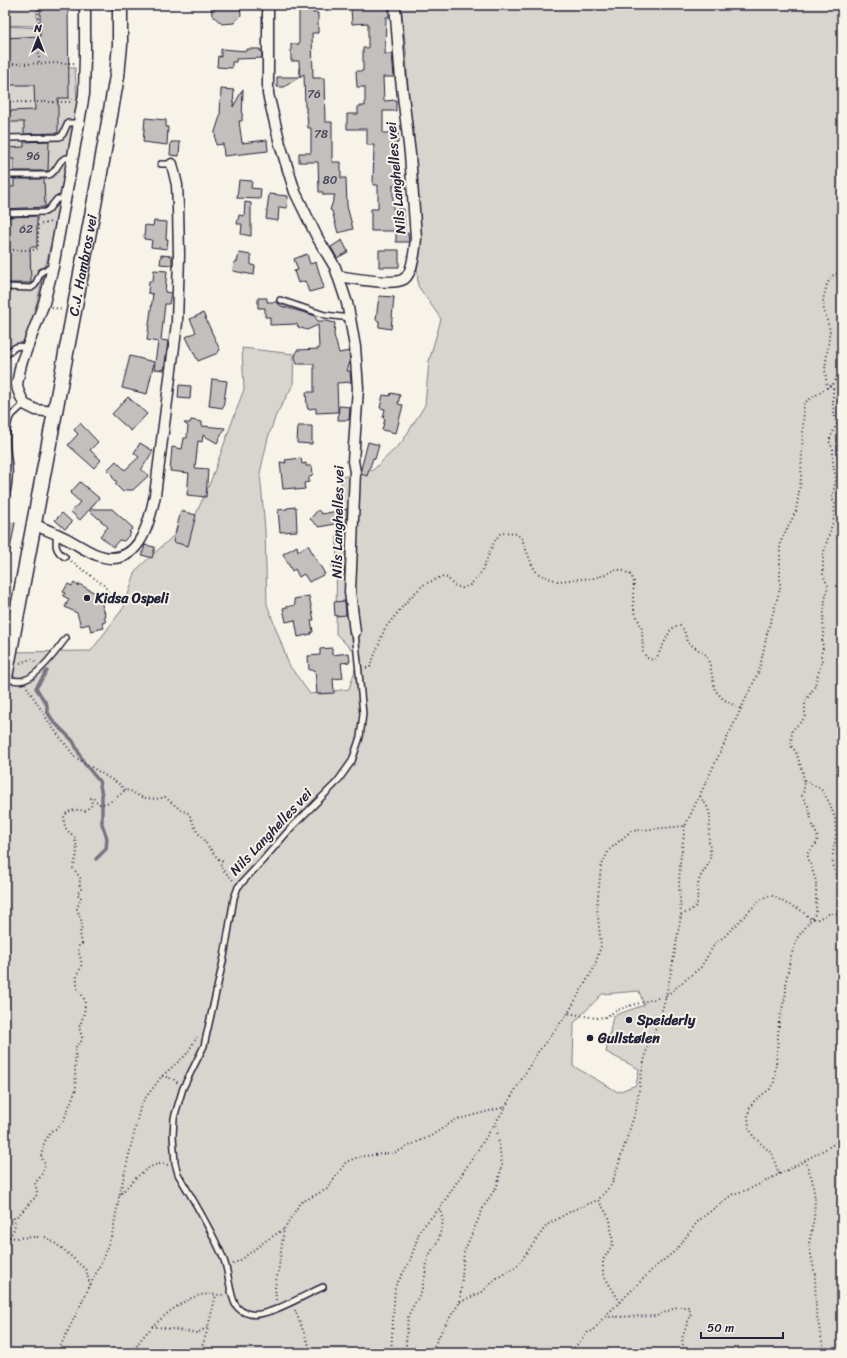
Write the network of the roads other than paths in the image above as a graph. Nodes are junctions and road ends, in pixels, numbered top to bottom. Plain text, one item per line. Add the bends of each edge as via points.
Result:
1 (84, 5) edge
2 (120, 5) edge
3 (268, 5) edge
4 (395, 5) edge
5 (80, 123) junction
6 (5, 138) edge
7 (73, 158) junction
8 (161, 164) dead end
9 (172, 164) joint
10 (5, 175) edge
11 (65, 199) junction
12 (5, 213) edge
13 (53, 267) junction
14 (338, 276) junction
15 (5, 287) edge
16 (280, 300) dead end
17 (350, 318) junction
18 (27, 348) junction
19 (5, 356) edge
20 (24, 404) junction
21 (54, 412) junction
22 (7, 417) edge
23 (5, 501) edge
24 (33, 524) junction
25 (57, 534) junction
26 (65, 557) road end
27 (355, 632) joint
28 (66, 638) dead end
29 (5, 678) edge
30 (323, 1287) dead end

1 - 5 street via 84,94
2 - 21 main road, C.J. Hambros vei via 120,45 115,84
3 - 14 street, Nils Langhelles vei via 268,94 280,144 295,192
4 - 14 street, Nils Langhelles vei via 400,79 410,154 415,249 409,274 401,281 373,281
5 - 6 lane via 68,123 60,137
5 - 7 street
7 - 10 lane via 63,159 49,175
7 - 11 street
8 - 9 lane
9 - 25 street via 177,185 178,207 177,323 151,514 135,549 114,558 97,555
11 - 12 lane via 57,199 45,212
11 - 13 street
13 - 15 lane via 41,272 31,288
13 - 18 street via 44,303
14 - 17 street, Nils Langhelles vei
16 - 17 lane via 325,315
17 - 27 street, Nils Langhelles vei via 358,388 353,461 355,472 350,592
18 - 19 lane via 21,345 15,347
18 - 20 street via 17,384
20 - 21 street via 36,410
20 - 22 lane
21 - 24 main road, C.J. Hambros vei
22 - 23 lane via 9,478
24 - 25 street
24 - 29 main road, C.J. Hambros vei
25 - 26 lane via 55,546
27 - 30 lane, Nils Langhelles vei via 363,714 360,737 352,761 338,782 290,829 238,887 204,1046 183,1088 174,1118 173,1136 178,1174 214,1238 227,1267 236,1305 251,1315 262,1314
28 - 29 lane, C.J. Hambros vei via 30,678 18,681

